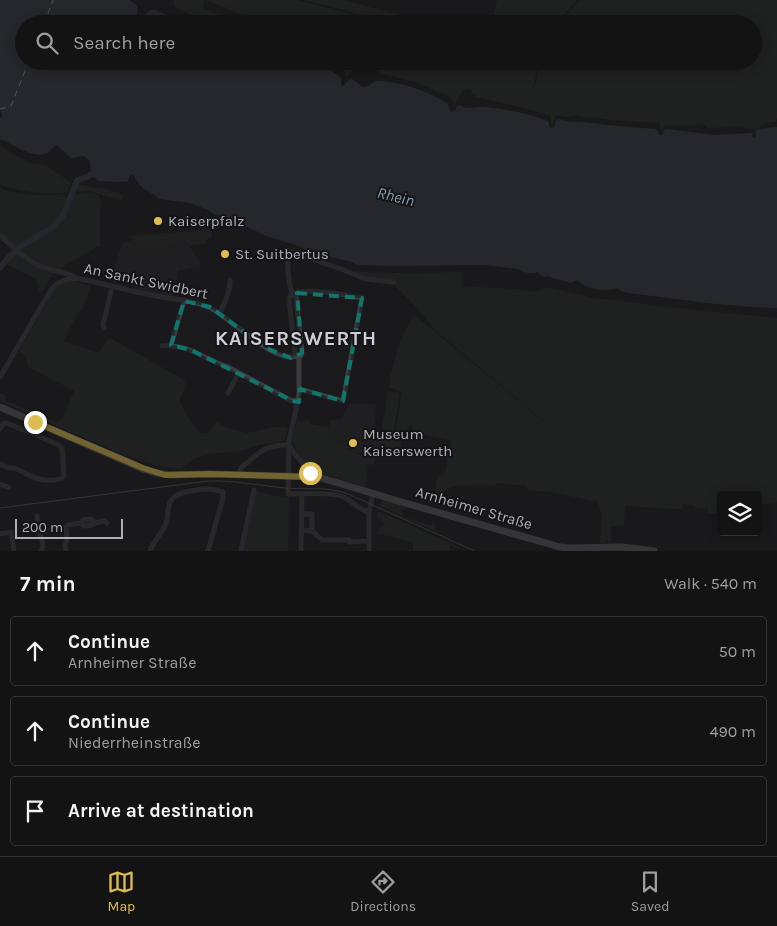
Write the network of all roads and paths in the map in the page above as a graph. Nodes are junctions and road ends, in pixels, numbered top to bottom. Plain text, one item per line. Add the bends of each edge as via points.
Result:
1 (0, 236) edge
2 (76, 278) junction
3 (230, 280) dead end
4 (394, 282) dead end
5 (110, 287) junction
6 (294, 295) junction
7 (184, 301) junction
8 (220, 314) junction
9 (104, 328) dead end
10 (171, 345) junction
11 (162, 346) dead end
12 (297, 357) junction
13 (239, 373) junction
14 (0, 377) edge
15 (300, 389) junction
16 (228, 393) dead end
17 (298, 402) junction
18 (0, 407) edge
19 (0, 429) edge
20 (289, 443) junction
21 (0, 464) edge
22 (239, 473) junction
23 (288, 476) junction
24 (312, 477) junction
25 (0, 484) edge
26 (8, 487) dead end
27 (254, 490) dead end
28 (302, 494) junction
29 (373, 494) junction
30 (368, 512) junction
31 (302, 514) junction
32 (37, 516) dead end
33 (107, 522) dead end
34 (301, 530) junction
35 (18, 531) dead end
36 (312, 531) junction
37 (11, 532) junction
38 (0, 534) edge
39 (369, 541) junction
40 (568, 549) edge
41 (14, 551) edge
42 (40, 551) edge
43 (66, 551) edge
44 (150, 551) edge
45 (208, 551) edge
46 (241, 551) edge
47 (300, 551) edge
48 (369, 551) edge
49 (654, 551) edge

1 - 2 street via 42,267
2 - 5 street, An Sankt Swidbert
2 - 14 street, An Sankt Swidbert via 66,279 52,288
3 - 8 street
4 - 6 street via 365,279 289,251 288,270
5 - 7 street, An Sankt Swidbert
5 - 9 street
6 - 12 street via 289,299
6 - 15 street via 314,292 362,298 343,401
7 - 8 street, An Sankt Swidbert via 200,303
7 - 10 street
8 - 12 street, An Sankt Swidbert via 266,348 290,358
10 - 11 street
10 - 13 street via 191,350
12 - 15 street
13 - 16 street
13 - 17 street
15 - 17 street
17 - 20 street
18 - 22 main road, Arnheimer Straße via 156,473
19 - 21 street via 8,423 59,444 64,475 60,479 44,481
20 - 22 street via 261,451
20 - 23 street
20 - 24 street
22 - 23 main road, Arnheimer Straße
23 - 24 main road, Arnheimer Straße
23 - 28 street via 288,494
24 - 29 main road, Arnheimer Straße
25 - 26 street
27 - 46 street
28 - 30 street via 340,496
28 - 31 street
29 - 30 street
29 - 40 main road, Arnheimer Straße
30 - 39 street
31 - 34 street
31 - 36 street via 312,514
32 - 42 street via 43,546
33 - 43 street via 68,525
34 - 36 street
34 - 47 street
35 - 37 street
36 - 39 street via 322,540
37 - 38 street
37 - 41 street
39 - 48 street
40 - 49 main road, Arnheimer Straße via 622,547
44 - 45 street via 167,520 168,507 174,497 209,488 223,492 223,498

